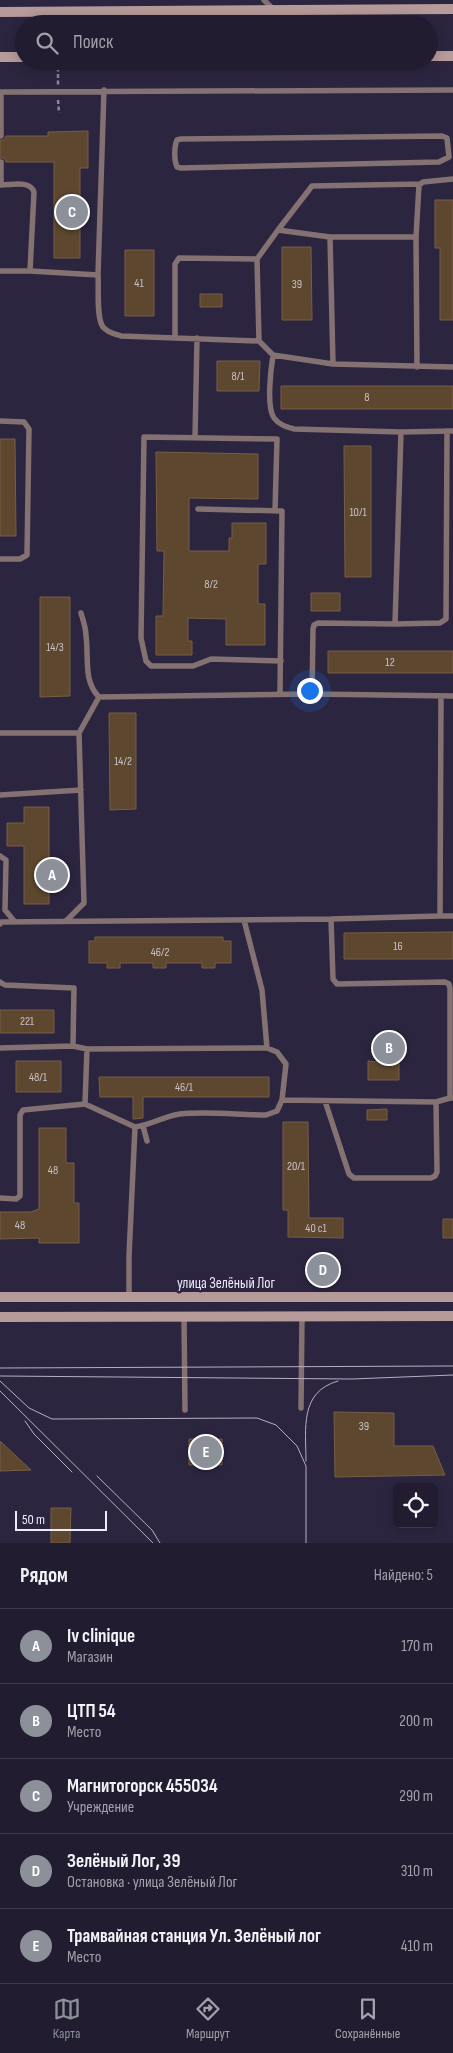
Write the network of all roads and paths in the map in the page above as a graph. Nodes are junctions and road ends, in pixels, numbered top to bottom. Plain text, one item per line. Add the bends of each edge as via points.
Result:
1 (264, 0) edge
2 (453, 9) edge
3 (274, 10) junction
4 (0, 12) edge
5 (438, 56) edge
6 (453, 56) edge
7 (0, 57) edge
8 (15, 57) edge
9 (104, 90) junction
10 (453, 90) edge
11 (0, 92) edge
12 (1, 136) dead end
13 (451, 158) edge
14 (1, 162) edge
15 (453, 179) edge
16 (420, 184) junction
17 (0, 185) edge
18 (278, 230) junction
19 (330, 237) junction
20 (416, 237) junction
21 (257, 259) junction
22 (0, 271) edge
23 (30, 271) junction
24 (98, 275) junction
25 (175, 337) junction
26 (197, 338) junction
27 (259, 341) junction
28 (273, 354) junction
29 (333, 364) junction
30 (453, 366) edge
31 (417, 367) junction
32 (0, 421) edge
33 (450, 431) edge
34 (401, 432) junction
35 (195, 438) junction
36 (198, 509) dead end
37 (276, 511) junction
38 (0, 559) edge
39 (81, 613) dead end
40 (395, 624) junction
41 (281, 661) junction
42 (280, 694) junction
43 (312, 694) junction
44 (441, 696) junction
45 (453, 696) edge
46 (98, 697) junction
47 (0, 733) edge
48 (79, 733) junction
49 (81, 790) junction
50 (0, 795) edge
51 (0, 856) edge
52 (440, 916) junction
53 (453, 916) edge
54 (244, 920) junction
55 (331, 920) junction
56 (66, 921) junction
57 (16, 922) junction
58 (0, 924) edge
59 (0, 982) edge
60 (73, 1046) junction
61 (0, 1048) edge
62 (267, 1048) junction
63 (87, 1049) junction
64 (451, 1098) edge
65 (282, 1100) junction
66 (325, 1101) junction
67 (436, 1102) junction
68 (85, 1104) junction
69 (143, 1126) junction
70 (135, 1127) junction
71 (147, 1141) dead end
72 (0, 1198) edge
73 (0, 1297) edge
74 (453, 1297) edge
75 (129, 1298) junction
76 (302, 1316) junction
77 (453, 1316) edge
78 (0, 1317) edge
79 (184, 1317) junction
80 (301, 1408) dead end
81 (185, 1410) dead end

1 - 3 lane
2 - 3 main road
3 - 4 main road
5 - 6 main road
7 - 8 main road
9 - 10 lane
9 - 11 lane
9 - 24 lane
11 - 12 lane
13 - 13 lane via 447,138 442,136 181,139 175,144 176,165 181,168 439,162
14 - 17 lane
15 - 16 lane
16 - 18 lane via 312,186
16 - 20 lane
17 - 23 lane via 28,184 34,192
18 - 19 lane
18 - 21 lane
19 - 20 lane
19 - 29 lane
20 - 31 lane
21 - 25 lane via 177,260
21 - 27 lane
22 - 23 lane
23 - 24 lane
24 - 25 lane via 102,326 121,336
25 - 26 lane
26 - 27 lane
26 - 35 lane
27 - 28 lane
28 - 29 lane
28 - 34 lane via 271,412 283,426
29 - 31 lane
30 - 31 lane
32 - 38 lane via 24,422 29,428 27,555 20,559
33 - 34 lane
33 - 40 lane via 446,619
34 - 40 lane
35 - 37 lane via 277,440
35 - 41 lane via 144,437 141,638 146,661 151,666 192,666 211,659
36 - 37 lane
37 - 41 lane via 282,511
39 - 46 lane via 86,635 88,682
40 - 43 lane via 314,625
41 - 42 lane
42 - 43 lane
42 - 46 lane
43 - 44 lane
44 - 45 lane
44 - 52 lane
46 - 48 lane
47 - 48 lane
48 - 49 lane
49 - 50 lane
49 - 56 lane via 84,903
51 - 57 lane via 6,860 5,910
52 - 53 lane
52 - 55 lane
54 - 55 lane
54 - 56 lane
54 - 62 lane via 262,990
55 - 64 lane via 335,983 445,982 450,986
56 - 57 lane
57 - 58 lane
59 - 60 lane via 5,985 74,988
60 - 61 lane
60 - 63 lane
62 - 63 lane
62 - 65 lane via 277,1052 286,1064
63 - 68 lane
64 - 67 lane
65 - 66 lane
65 - 69 lane via 277,1111 266,1115 181,1114 159,1118
66 - 67 lane
66 - 67 lane via 349,1174 354,1178 435,1176
68 - 70 lane
68 - 72 lane via 22,1112 20,1196
69 - 70 lane
69 - 71 lane
70 - 75 lane
73 - 75 main road, улица Зелёный Лог
74 - 75 main road, улица Зелёный Лог
76 - 77 main road
76 - 79 main road
76 - 80 lane
78 - 79 main road
79 - 81 lane

